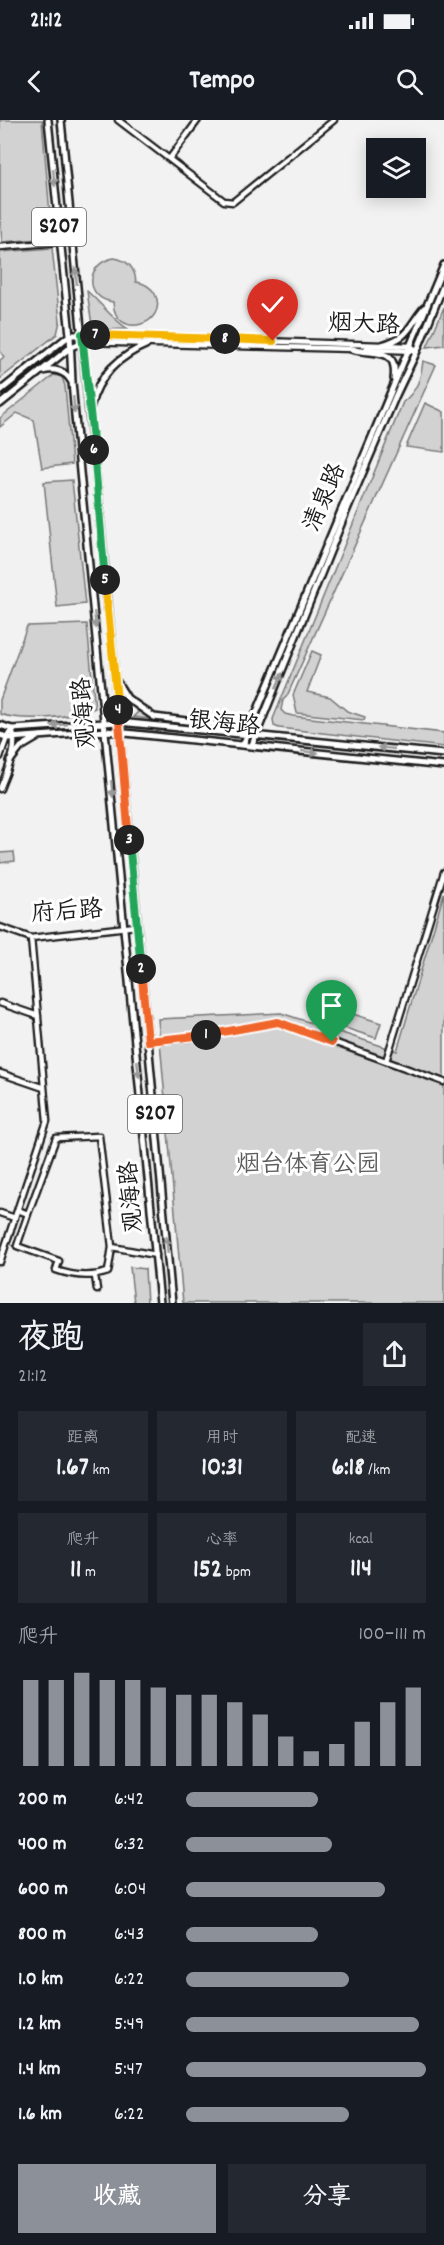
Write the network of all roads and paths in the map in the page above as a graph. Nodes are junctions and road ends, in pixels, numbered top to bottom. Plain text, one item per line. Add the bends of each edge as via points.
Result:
1 (48, 120) edge
2 (61, 120) edge
3 (118, 120) edge
4 (198, 120) edge
5 (334, 120) edge
6 (170, 158) junction
7 (60, 242) junction
8 (0, 247) edge
9 (444, 266) edge
10 (444, 284) edge
11 (429, 302) junction
12 (82, 334) junction
13 (70, 335) junction
14 (83, 342) junction
15 (150, 343) junction
16 (382, 345) junction
17 (71, 347) junction
18 (410, 348) junction
19 (351, 349) junction
20 (417, 351) junction
21 (42, 371) junction
22 (72, 382) junction
23 (394, 384) junction
24 (0, 391) edge
25 (0, 404) edge
26 (89, 412) junction
27 (114, 674) junction
28 (105, 721) junction
29 (119, 722) junction
30 (0, 725) edge
31 (12, 729) junction
32 (106, 731) junction
33 (119, 732) junction
34 (244, 734) junction
35 (0, 735) edge
36 (256, 735) junction
37 (40, 736) junction
38 (7, 737) junction
39 (15, 738) junction
40 (243, 745) junction
41 (252, 745) junction
42 (444, 754) edge
43 (0, 758) edge
44 (10, 761) junction
45 (0, 766) edge
46 (444, 766) edge
47 (7, 769) junction
48 (0, 789) edge
49 (444, 872) edge
50 (136, 926) junction
51 (0, 927) edge
52 (125, 927) junction
53 (32, 938) junction
54 (0, 1003) edge
55 (38, 1016) junction
56 (148, 1041) junction
57 (386, 1061) junction
58 (0, 1073) edge
59 (444, 1082) edge
60 (44, 1088) junction
61 (18, 1210) junction
62 (0, 1213) edge
63 (28, 1214) junction
64 (15, 1218) junction
65 (111, 1247) junction
66 (156, 1255) junction
67 (0, 1262) edge
68 (95, 1276) junction
69 (97, 1290) dead end
70 (160, 1303) edge
71 (172, 1303) edge

1 -> 7 main road, 观海路 / S207
12 -> 2 main road, 观海路 / S207
3 - 6 street
4 - 6 street
5 - 6 street via 233,202 224,201
7 - 8 street
7 - 13 main road, 观海路 / S207
9 - 11 main road, 清泉路
10 - 20 main road, 清泉路
11 - 16 main road via 405,335
11 - 18 main road, 清泉路
12 - 13 main road
12 - 14 main road, 观海路 / S207
12 - 16 street, 烟大路
13 - 17 main road, 观海路 / S207
13 - 24 main road
14 - 15 street, 烟大路
14 - 17 main road
14 - 26 main road, 观海路 / S207
15 - 19 street, 烟大路
15 - 26 main road via 124,356 104,375 97,384
16 - 18 street, 烟大路
17 - 21 main road
17 - 22 main road, 观海路 / S207
18 - 19 street, 烟大路
18 - 20 street, 烟大路
18 - 23 main road, 清泉路
19 - 23 main road via 389,356 395,364
36 -> 20 main road, 清泉路
21 - 22 main road via 59,370
21 - 25 main road
22 -> 28 main road, 观海路 / S207
23 - 34 main road, 清泉路
26 - 27 main road, 观海路 / S207
27 - 29 main road, 观海路 / S207
27 - 34 main road via 123,693 154,717 219,725
28 - 29 main road, 银海路
28 -> 31 main road, 银海路
28 - 32 main road, 观海路 / S207
29 - 33 main road, 观海路 / S207
29 - 34 main road, 银海路
30 - 31 main road, 银海路
31 - 38 street
31 - 39 street
32 - 33 main road, 银海路
32 - 37 main road, 银海路
32 -> 52 main road, 观海路 / S207
33 - 40 main road, 银海路
33 - 50 main road, 观海路 / S207
34 - 36 main road, 银海路
34 - 40 main road, 清泉路
35 - 38 main road, 银海路
36 - 41 main road, 清泉路
42 -> 36 main road, 银海路
37 - 39 main road, 银海路
37 - 44 main road via 21,747
38 - 39 main road, 银海路
38 - 43 street
39 - 44 street
40 - 41 main road, 银海路
41 -> 46 main road, 银海路
44 - 47 street
45 - 47 street
47 - 48 street
49 - 57 street
50 - 52 street, 府后路
50 - 56 main road, 观海路 / S207
51 - 53 street, 府后路
52 - 53 street, 府后路
52 -> 66 main road, 观海路 / S207
53 - 55 street
54 - 55 street
55 - 60 street
56 - 57 street via 278,1022
71 -> 56 main road, 观海路 / S207
57 - 59 street
58 - 60 street
60 - 61 street via 47,1121
61 - 63 street
61 - 64 street
62 - 64 street
63 - 65 street via 56,1138 99,1136
63 - 68 street via 18,1246 59,1261 56,1270
64 - 67 street
65 - 66 street
65 - 68 street via 108,1272
66 - 70 main road, 观海路 / S207
68 - 69 street

